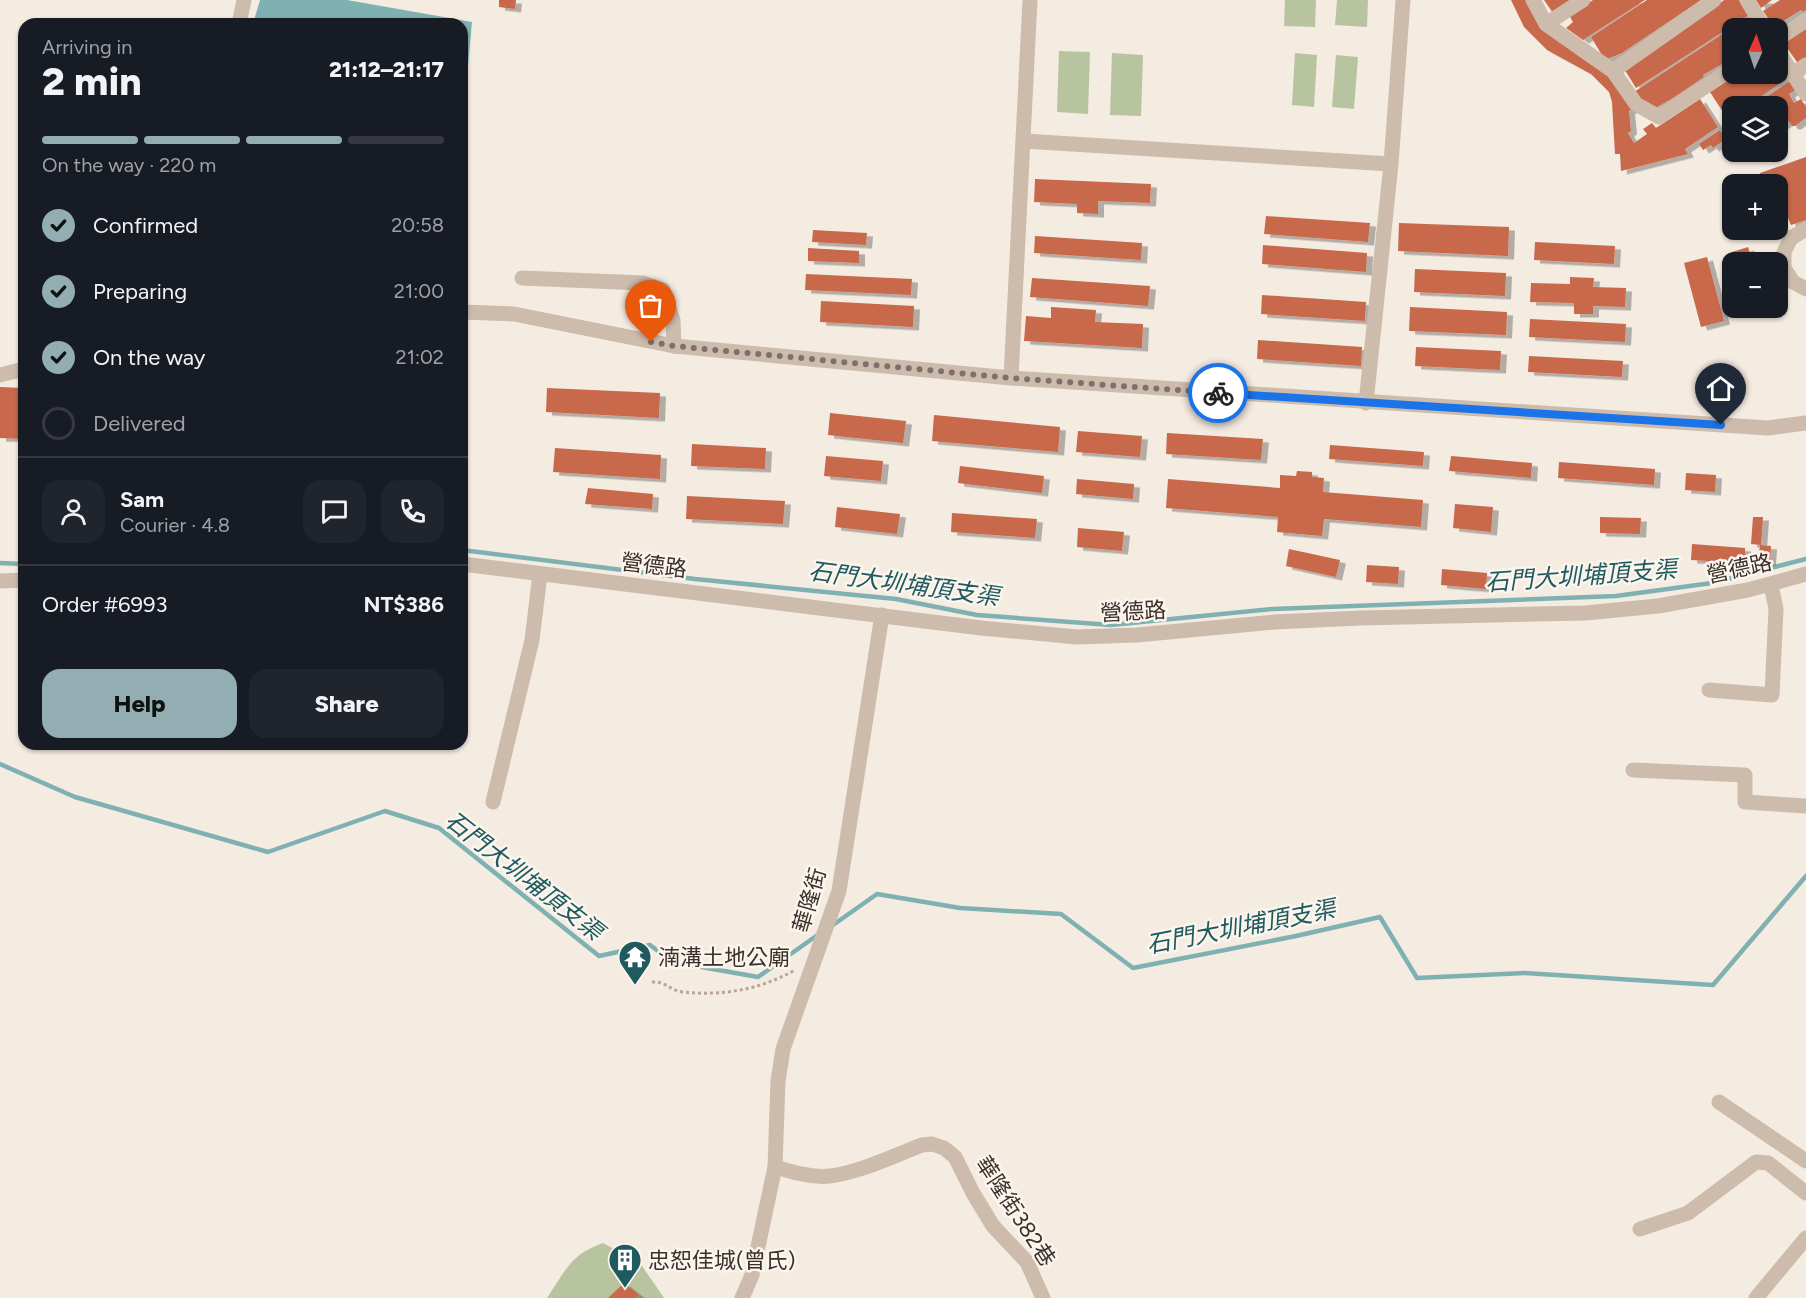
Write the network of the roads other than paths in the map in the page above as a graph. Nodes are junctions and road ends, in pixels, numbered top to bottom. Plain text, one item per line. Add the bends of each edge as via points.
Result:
1 (244, 0) edge
2 (1030, 0) edge
3 (1403, 0) edge
4 (1533, 0) edge
5 (1583, 0) edge
6 (1714, 0) edge
7 (1747, 0) edge
8 (240, 18) edge
9 (1758, 18) edge
10 (1806, 20) edge
11 (1546, 24) junction
12 (1788, 32) edge
13 (1806, 65) edge
14 (1788, 66) edge
15 (1613, 71) junction
16 (1793, 74) junction
17 (1722, 76) edge
18 (1806, 94) edge
19 (1024, 141) junction
20 (1391, 164) junction
21 (1806, 229) edge
22 (522, 278) dead end
23 (1806, 289) edge
24 (468, 312) edge
25 (674, 346) junction
26 (18, 370) edge
27 (0, 375) edge
28 (1011, 378) junction
29 (1366, 403) junction
30 (1806, 423) edge
31 (468, 565) edge
32 (540, 574) junction
33 (1806, 574) edge
34 (0, 580) edge
35 (18, 580) edge
36 (1771, 585) junction
37 (882, 615) junction
38 (1709, 690) dead end
39 (1633, 770) dead end
40 (493, 802) dead end
41 (1806, 806) edge
42 (1719, 1102) dead end
43 (1806, 1161) edge
44 (775, 1167) junction
45 (1806, 1193) edge
46 (1640, 1229) dead end
47 (1806, 1238) edge
48 (742, 1298) edge
49 (1043, 1298) edge
50 (1756, 1298) edge

1 - 8 street
2 - 19 street
3 - 20 street
4 - 11 street
5 - 11 street
6 - 15 street
7 - 9 street
10 - 12 street
11 - 15 street
13 - 16 street
14 - 16 street
15 - 17 street via 1636,104 1659,117
16 - 18 street
19 - 20 street
19 - 28 street
20 - 29 street
21 - 23 street via 1791,238 1784,252 1784,268 1793,282
22 - 25 street via 643,283 663,290 673,320
24 - 25 street via 514,314
25 - 28 street
26 - 27 street
28 - 29 street
29 - 30 street via 1768,428
31 - 32 street, 營德路
32 - 37 street, 營德路
32 - 40 street via 532,640
33 - 36 street, 營德路
34 - 35 street
36 - 37 street, 營德路 via 1658,606 1585,613 1274,622 1137,635 1077,637
36 - 38 street via 1776,609 1772,695
37 - 44 street, 華隆街 via 839,891 783,1049
39 - 41 street via 1745,775 1745,801
42 - 43 street
44 - 48 street, 華隆街 via 752,1275
44 - 49 street, 華隆街382巷 via 808,1176 830,1176 922,1144 944,1148 955,1156 993,1226 1027,1262
45 - 46 street via 1768,1163 1756,1162 1688,1213
47 - 50 street

